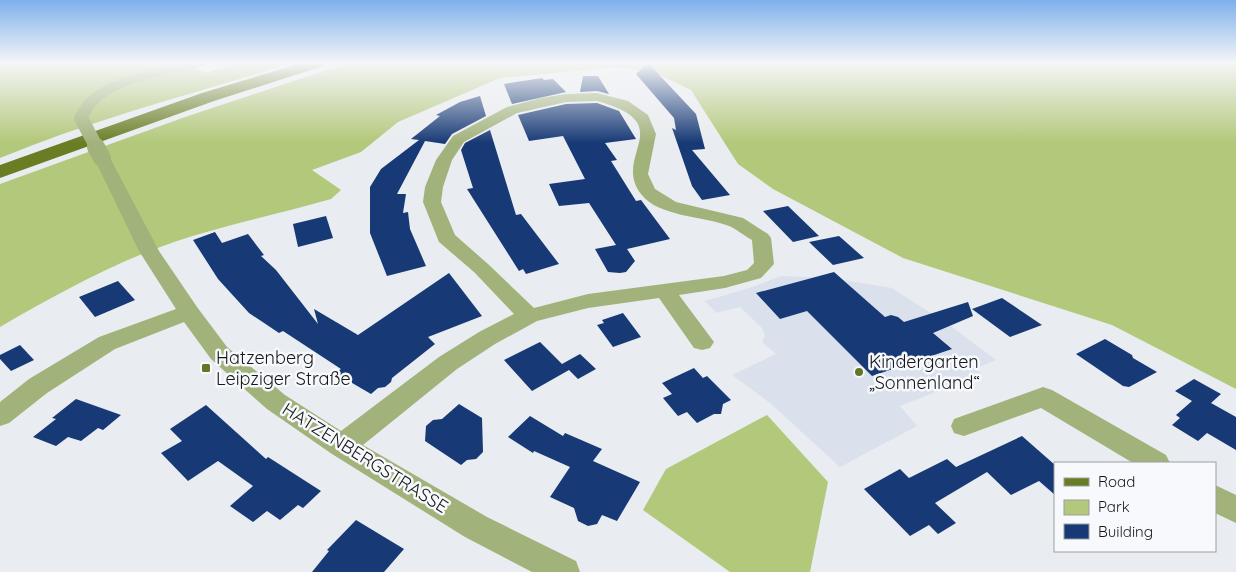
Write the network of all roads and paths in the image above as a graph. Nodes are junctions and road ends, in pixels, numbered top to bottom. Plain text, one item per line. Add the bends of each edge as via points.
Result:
1 (109, 90) edge
2 (231, 90) edge
3 (0, 172) edge
4 (664, 290) junction
5 (189, 312) junction
6 (529, 316) junction
7 (702, 342) dead end
8 (0, 416) edge
9 (964, 426) dead end
10 (342, 446) junction
11 (1154, 462) edge
12 (1216, 499) edge
13 (1236, 510) edge
14 (564, 572) edge

1 - 5 street, HATZENBERGSTRASSE, bridge via 89,102 82,118 149,251
2 - 3 main road
4 - 6 street via 588,301
4 - 6 street via 725,282 754,274 764,264 762,238 736,222 670,206 648,192 640,174 648,134 641,116 624,104 596,97 541,102 512,110 458,139 444,160 432,202 446,238
4 - 7 street
5 - 8 street via 107,343 38,386
5 - 10 street, HATZENBERGSTRASSE via 219,353 276,402
6 - 10 street via 448,363
9 - 11 street via 1044,397
10 - 14 street, HATZENBERGSTRASSE via 476,527
12 - 13 street

